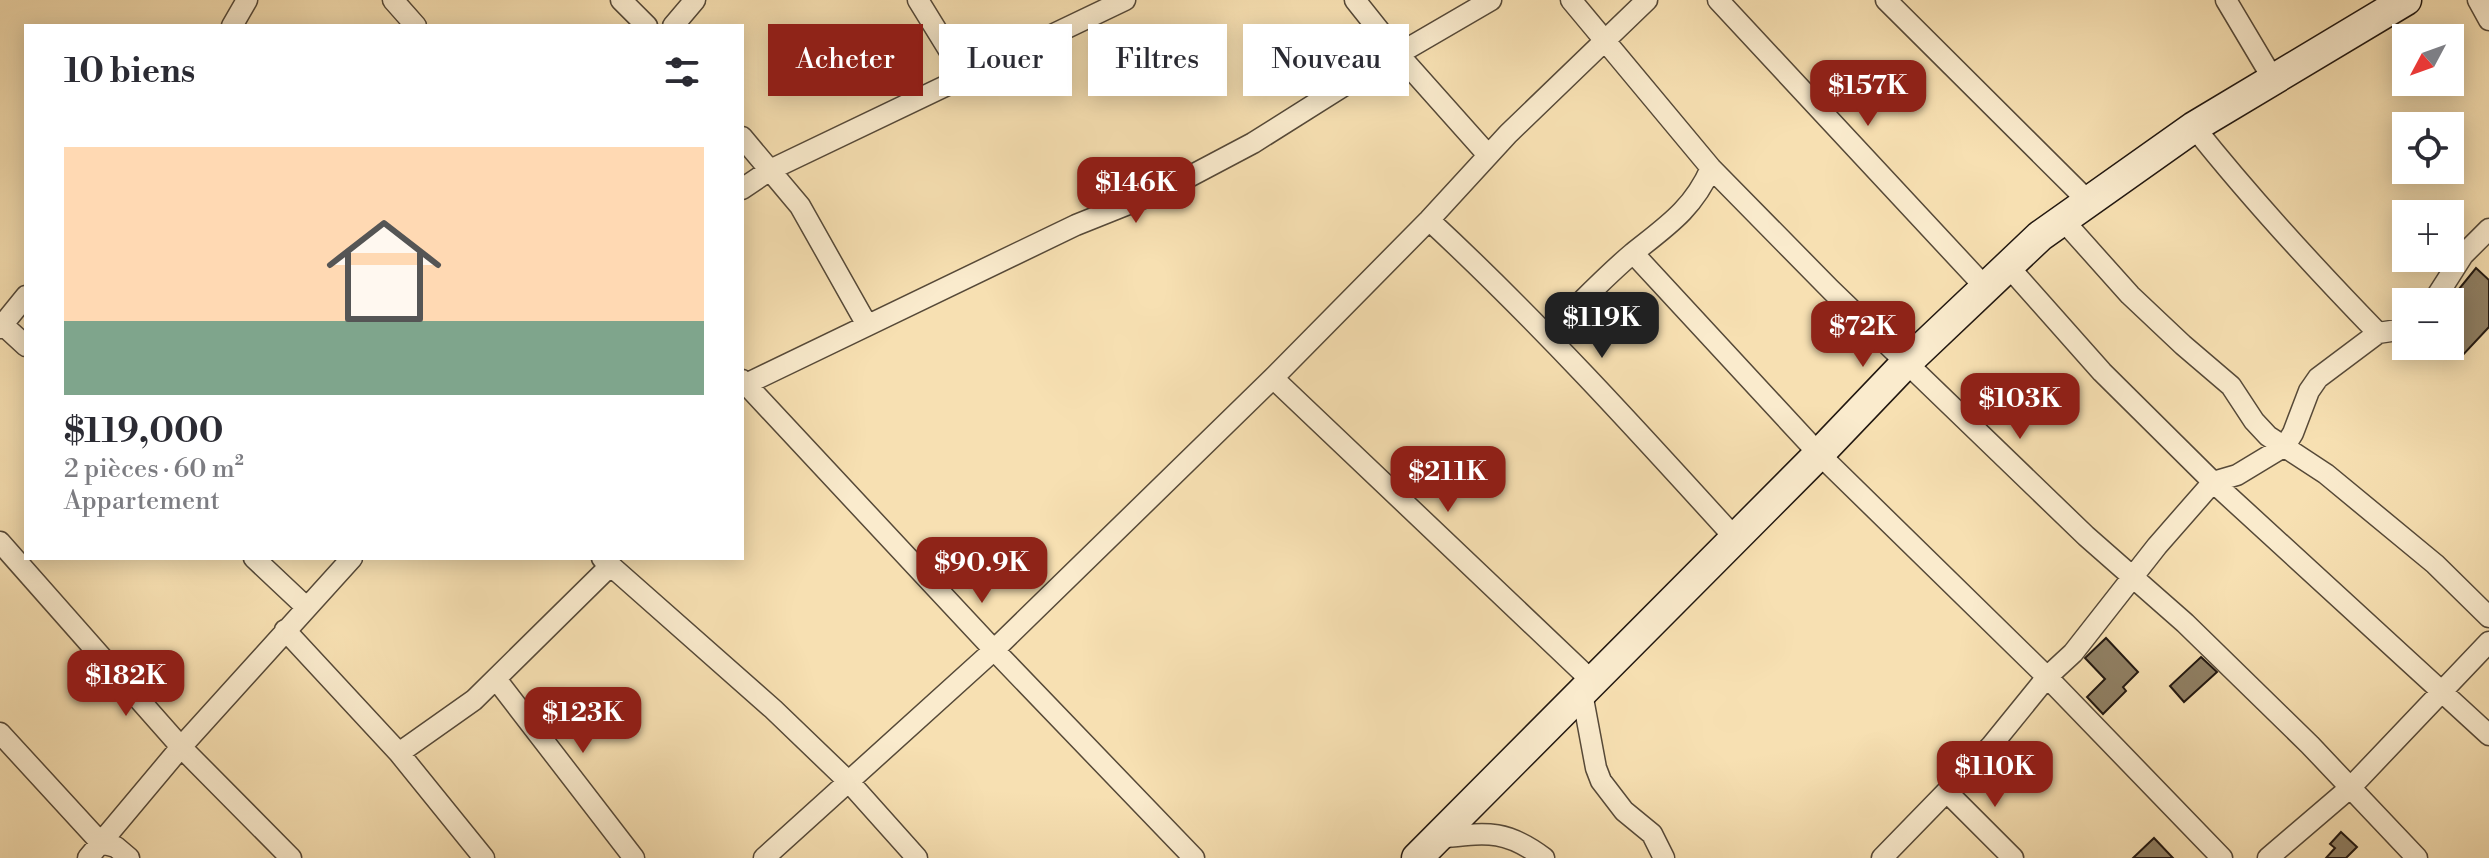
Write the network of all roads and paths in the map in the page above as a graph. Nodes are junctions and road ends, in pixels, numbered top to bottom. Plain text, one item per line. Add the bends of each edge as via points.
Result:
1 (247, 0) edge
2 (393, 0) edge
3 (621, 0) edge
4 (695, 0) edge
5 (918, 0) edge
6 (1125, 0) edge
7 (1355, 0) edge
8 (1491, 0) edge
9 (1571, 0) edge
10 (1647, 0) edge
11 (1718, 0) edge
12 (1886, 0) edge
13 (2226, 0) edge
14 (2406, 0) edge
15 (2478, 0) edge
16 (2489, 20) edge
17 (233, 24) edge
18 (414, 24) edge
19 (645, 24) edge
20 (675, 24) edge
21 (1374, 24) edge
22 (1072, 26) edge
23 (939, 34) edge
24 (1604, 41) junction
25 (1409, 48) edge
26 (1409, 66) edge
27 (2273, 79) junction
28 (939, 91) edge
29 (1330, 96) edge
30 (2194, 127) junction
31 (744, 139) edge
32 (1488, 155) junction
33 (1711, 168) junction
34 (770, 170) junction
35 (744, 188) edge
36 (2088, 201) junction
37 (2062, 219) junction
38 (1429, 220) junction
39 (2489, 229) edge
40 (1633, 253) junction
41 (2007, 265) junction
42 (1985, 287) junction
43 (2442, 288) edge
44 (24, 298) edge
45 (867, 325) junction
46 (2, 326) edge
47 (2392, 331) edge
48 (2378, 333) junction
49 (1547, 335) junction
50 (24, 344) edge
51 (1906, 363) junction
52 (1273, 378) junction
53 (744, 382) edge
54 (2285, 446) junction
55 (1819, 454) junction
56 (2213, 482) junction
57 (1735, 538) junction
58 (0, 542) edge
59 (256, 560) edge
60 (350, 560) edge
61 (606, 562) edge
62 (2133, 576) junction
63 (306, 607) junction
64 (2489, 617) edge
65 (285, 630) junction
66 (2489, 642) edge
67 (994, 650) junction
68 (2047, 677) junction
69 (496, 679) junction
70 (1588, 688) junction
71 (2443, 690) junction
72 (0, 733) edge
73 (2489, 735) edge
74 (181, 747) junction
75 (399, 753) junction
76 (850, 783) junction
77 (2351, 787) junction
78 (1947, 792) junction
79 (1428, 848) edge
80 (95, 850) edge
81 (129, 858) edge
82 (291, 858) edge
83 (484, 858) edge
84 (634, 858) edge
85 (764, 858) edge
86 (917, 858) edge
87 (1194, 858) edge
88 (1544, 858) edge
89 (1664, 858) edge
90 (1882, 858) edge
91 (2013, 858) edge
92 (2222, 858) edge
93 (2268, 858) edge
94 (2417, 858) edge

1 - 17 street
2 - 18 street
3 - 19 street
4 - 20 street
5 - 23 street
6 - 22 street
7 - 21 street
8 - 25 street
9 - 24 street
10 - 24 street
11 - 42 street
12 - 36 street
13 - 27 street
14 - 27 street
15 - 16 street
24 - 32 street
24 - 33 street
26 - 32 street
27 - 30 street
28 - 34 street
29 - 45 street via 1166,189 1076,225
30 - 36 street
30 - 48 street via 2277,227
31 - 34 street
32 - 38 street
33 - 40 street via 1674,221
33 - 51 street
34 - 35 street
34 - 45 street via 800,206
36 - 37 street
37 - 41 street
37 - 54 street via 2130,295 2231,386 2268,436
38 - 49 street
38 - 52 street
39 - 43 street via 2463,255
40 - 49 street
40 - 55 street
41 - 42 street
41 - 56 street via 2102,372
42 - 51 street
44 - 46 street
45 - 53 street
46 - 50 street
47 - 48 street
48 - 54 street via 2318,378
49 - 57 street
51 - 55 street
51 - 62 street
52 - 67 street
52 - 70 street
53 - 67 street
54 - 56 street via 2237,475
54 - 64 street via 2423,554
55 - 57 street
55 - 68 street
56 - 62 street
56 - 71 street
57 - 70 street
58 - 74 street
59 - 63 street
60 - 63 street
61 - 69 street
61 - 76 street
62 - 68 street via 2073,653
62 - 77 street
63 - 65 street
65 - 74 street
65 - 75 street
66 - 71 street
67 - 76 street
67 - 87 street
68 - 78 street
68 - 92 street
69 - 75 street
69 - 84 street
70 - 79 street
70 - 89 street via 1601,781 1624,811 1652,834
71 - 73 street
71 - 77 street
72 - 80 street
74 - 80 street
74 - 82 street
75 - 83 street
76 - 85 street
76 - 86 street
77 - 93 street
77 - 94 street
78 - 90 street
78 - 91 street
79 - 88 street via 1503,835
80 - 81 street via 116,847

